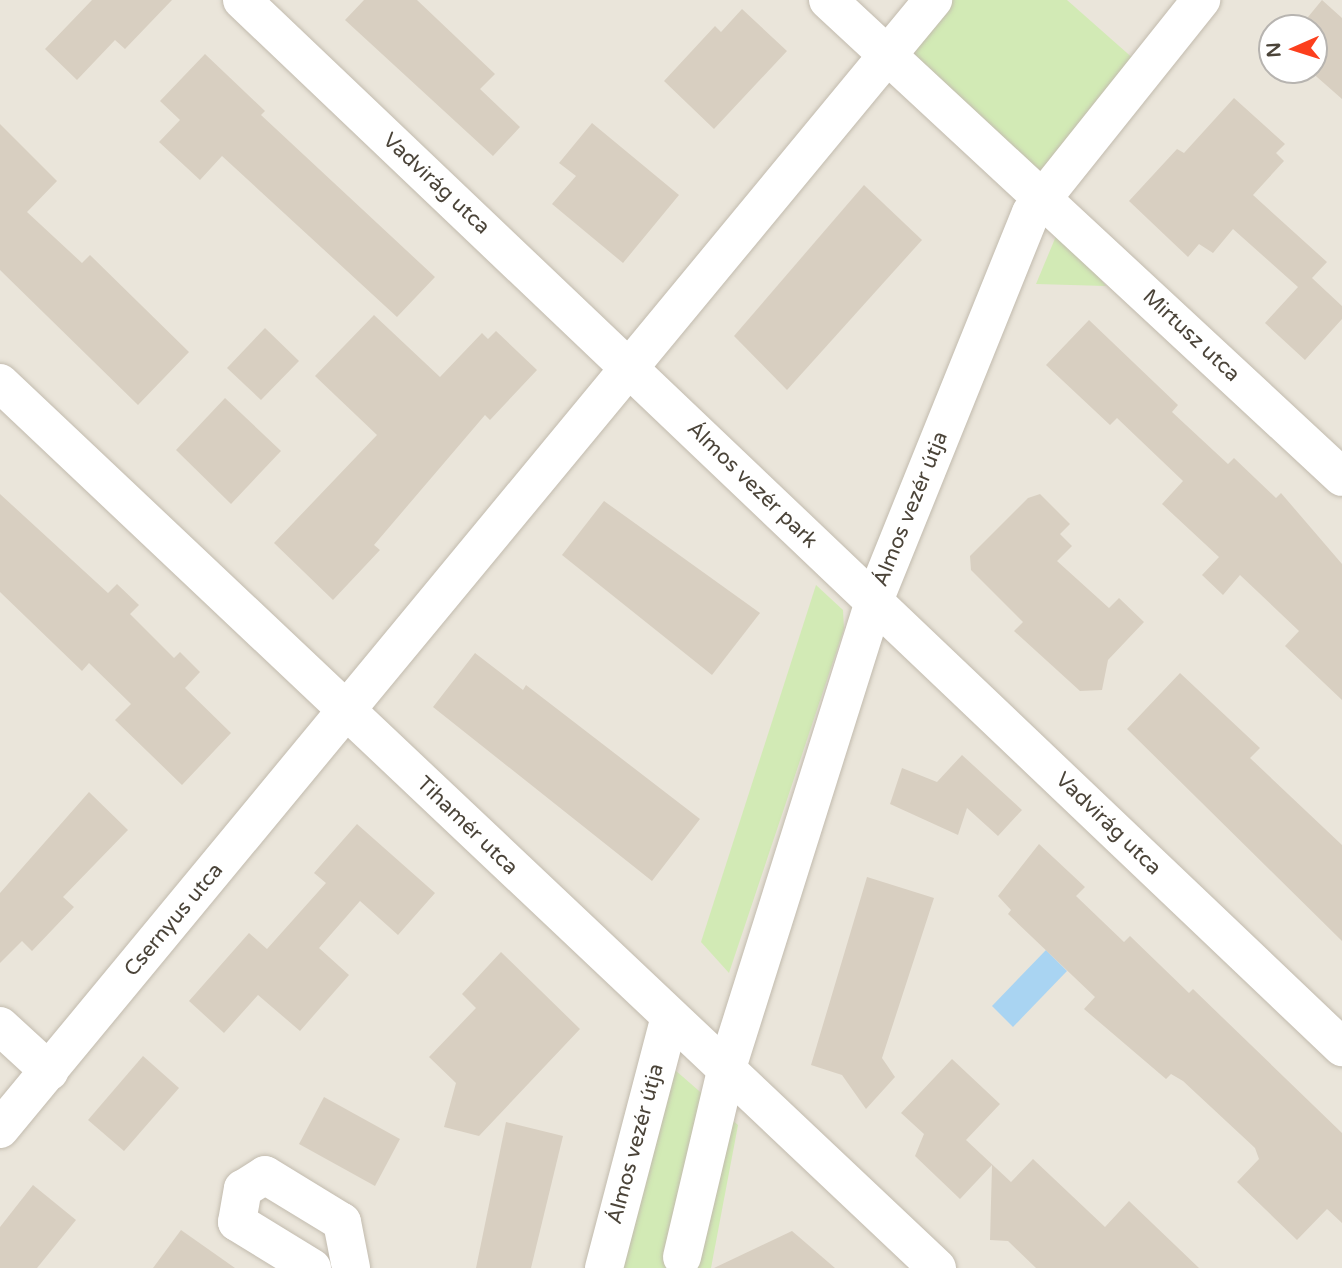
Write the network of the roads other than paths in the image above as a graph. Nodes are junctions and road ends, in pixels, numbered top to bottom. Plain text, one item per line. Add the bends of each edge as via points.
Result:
1 (242, 0) edge
2 (828, 0) edge
3 (933, 0) edge
4 (1201, 0) edge
5 (888, 54) junction
6 (1041, 195) junction
7 (630, 368) junction
8 (0, 383) edge
9 (1342, 477) edge
10 (874, 601) junction
11 (348, 711) junction
12 (669, 1020) junction
13 (0, 1026) edge
14 (1342, 1047) edge
15 (49, 1071) junction
16 (726, 1071) junction
17 (0, 1129) edge
18 (682, 1257) dead end
19 (312, 1268) edge
20 (335, 1268) edge
21 (351, 1268) edge
22 (604, 1268) edge
23 (937, 1268) edge

1 - 7 street, Vadvirág utca
2 - 5 street
3 - 5 street
4 - 6 street, Álmos vezér útja
5 - 6 street
5 - 7 street
6 - 9 street, Mirtusz utca
6 - 10 street, Álmos vezér útja
7 - 10 street, Álmos vezér park
7 - 11 street
8 - 11 street, Tihamér utca
10 - 14 street, Vadvirág utca
10 - 16 street, Álmos vezér útja
11 - 12 street, Tihamér utca
11 - 15 street, Csernyus utca
12 - 16 street, Tihamér utca
12 - 22 street, Álmos vezér útja
13 - 15 street
15 - 17 street, Csernyus utca
16 - 18 street, Álmos vezér útja
16 - 23 street, Tihamér utca
19 - 21 street via 237,1222 243,1189 265,1175 342,1222
20 - 21 street

